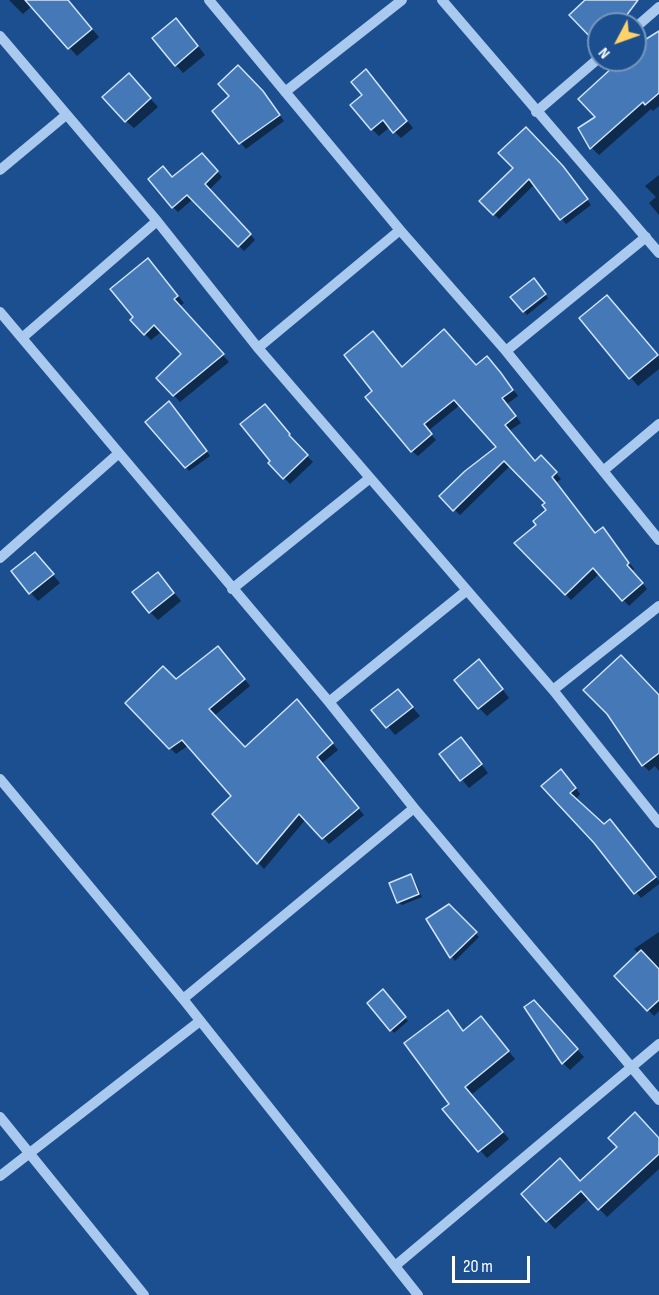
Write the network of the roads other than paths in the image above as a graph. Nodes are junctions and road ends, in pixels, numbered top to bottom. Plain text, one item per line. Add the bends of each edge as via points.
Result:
1 (209, 0) edge
2 (402, 0) edge
3 (442, 0) edge
4 (659, 7) edge
5 (647, 18) edge
6 (0, 36) edge
7 (587, 68) edge
8 (285, 92) junction
9 (536, 112) junction
10 (66, 115) junction
11 (0, 170) edge
12 (157, 221) junction
13 (400, 230) junction
14 (646, 237) junction
15 (659, 253) edge
16 (0, 312) edge
17 (22, 338) junction
18 (258, 348) junction
19 (506, 351) junction
20 (659, 424) edge
21 (119, 453) junction
22 (603, 471) junction
23 (370, 478) junction
24 (659, 540) edge
25 (0, 558) edge
26 (232, 589) junction
27 (466, 591) junction
28 (659, 606) edge
29 (553, 690) junction
30 (329, 702) junction
31 (0, 779) edge
32 (414, 808) junction
33 (659, 823) edge
34 (183, 999) junction
35 (200, 1021) junction
36 (659, 1044) edge
37 (631, 1068) junction
38 (659, 1100) edge
39 (0, 1117) edge
40 (29, 1152) junction
41 (0, 1176) edge
42 (395, 1266) junction
43 (413, 1293) edge
44 (144, 1295) edge

1 - 8 street
2 - 8 street
3 - 9 street
4 - 5 street
6 - 10 street
7 - 9 street
8 - 13 street
9 - 14 street
10 - 11 street
10 - 12 street
12 - 17 street
12 - 18 street
13 - 18 street
13 - 19 street
14 - 15 street
14 - 19 street
16 - 17 street
17 - 21 street
18 - 23 street
19 - 22 street
20 - 22 street
21 - 25 street
21 - 26 street
22 - 24 street
23 - 26 street
23 - 27 street
26 - 30 street
27 - 29 street
27 - 30 street
28 - 29 street
29 - 33 street
30 - 32 street
31 - 34 street
32 - 34 street
32 - 37 street
34 - 35 street
35 - 40 street
35 - 42 street
36 - 37 street
37 - 38 street
37 - 42 street
39 - 40 street
40 - 41 street
40 - 44 street
42 - 43 street

